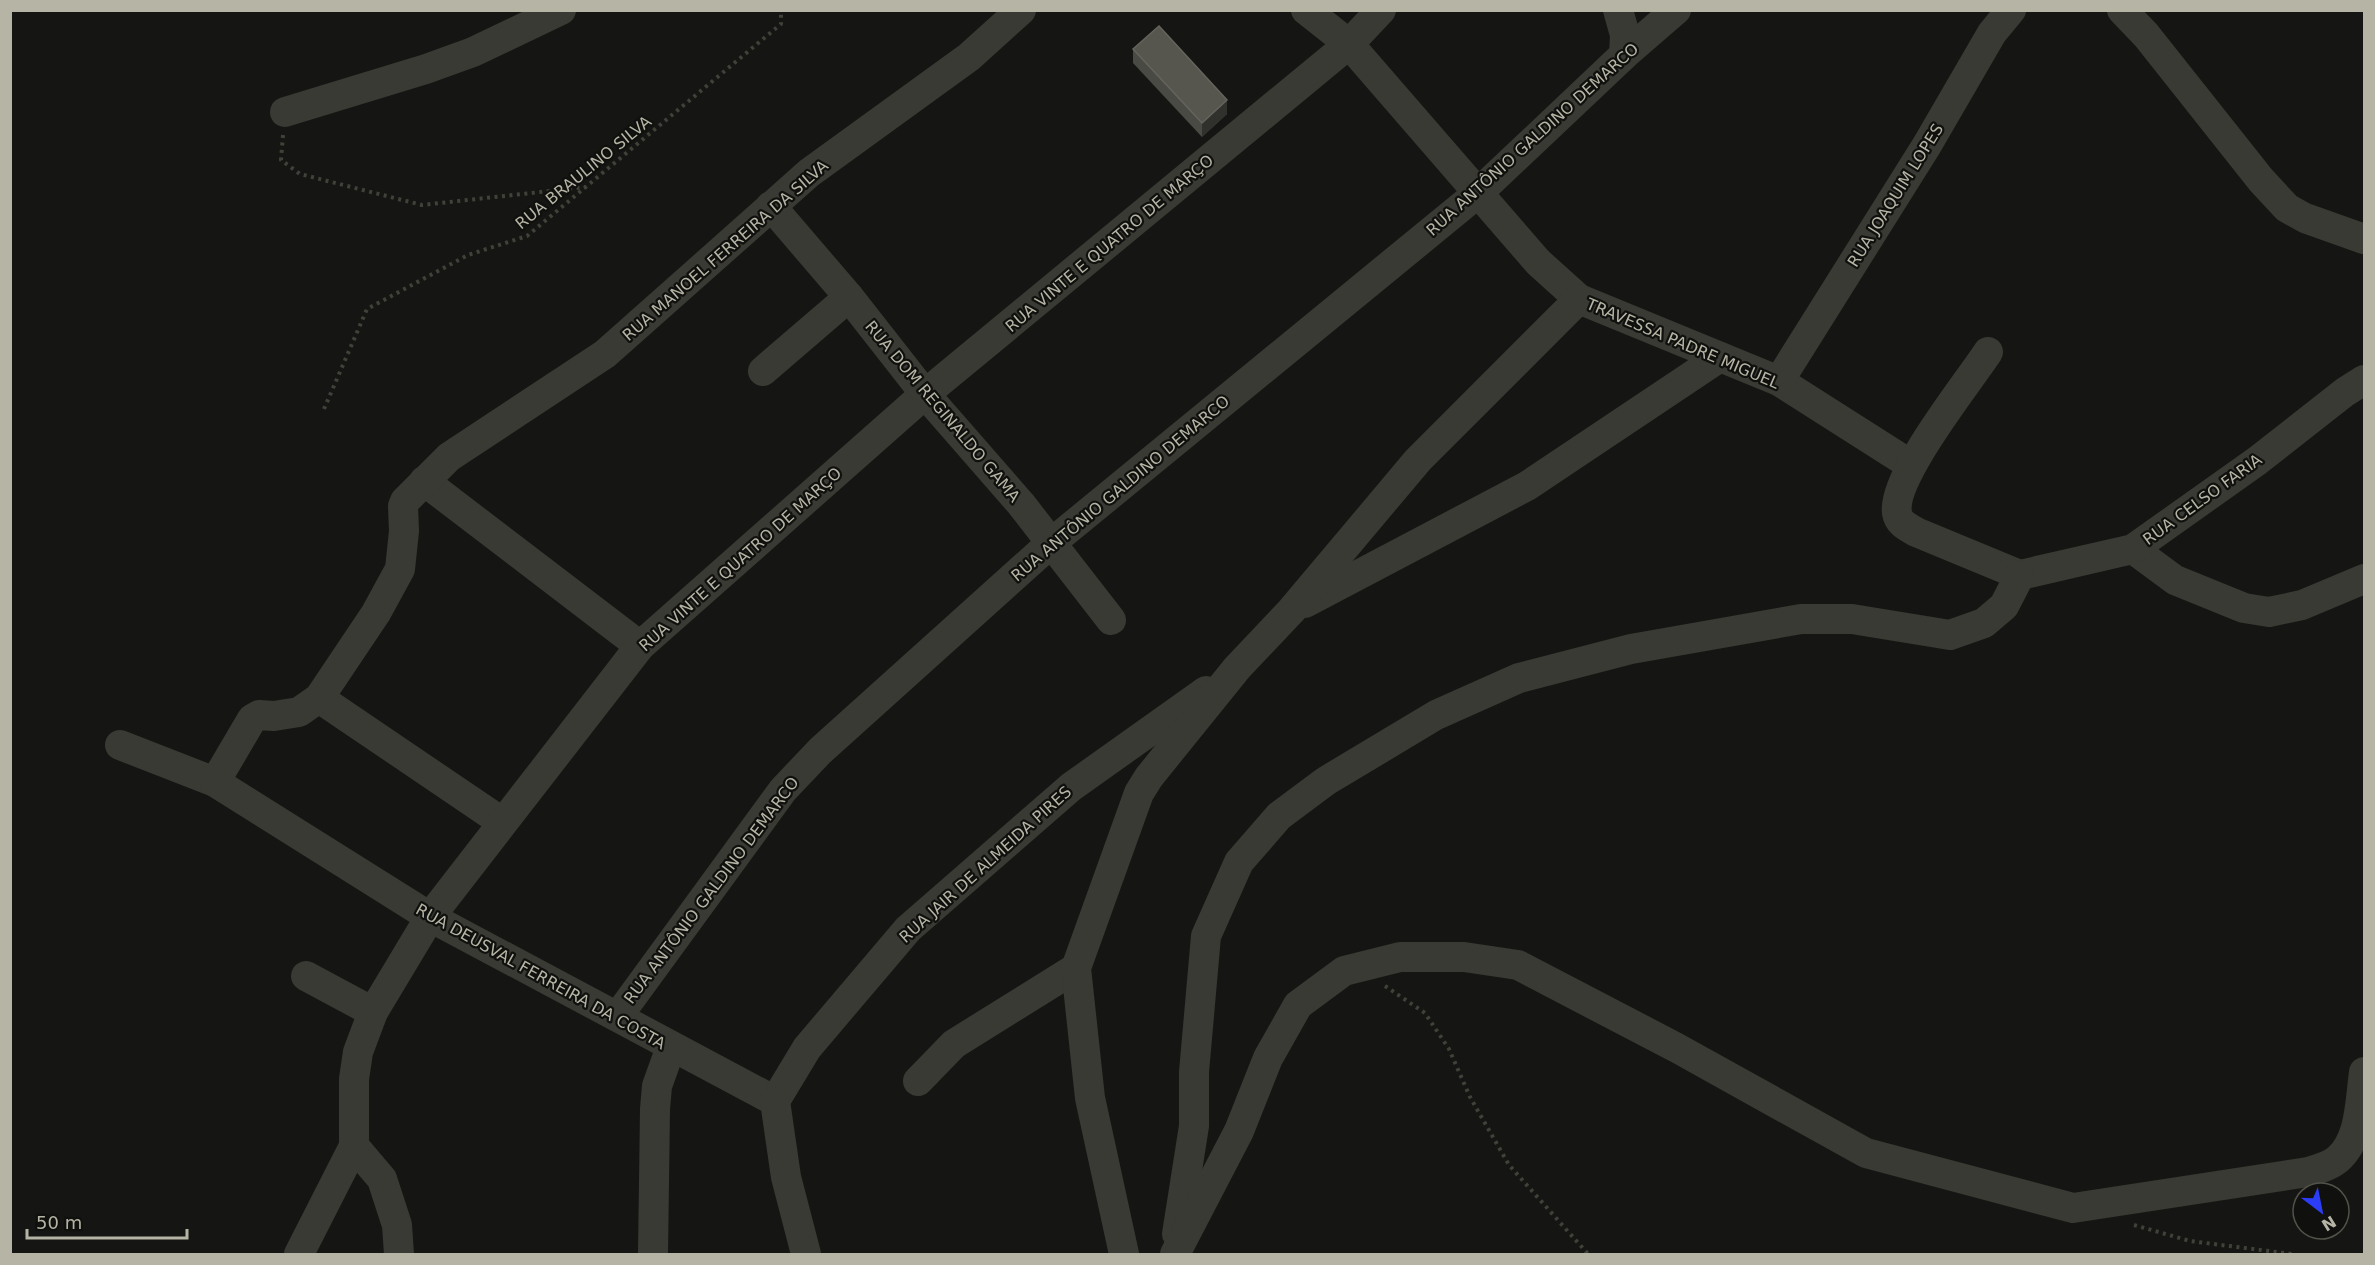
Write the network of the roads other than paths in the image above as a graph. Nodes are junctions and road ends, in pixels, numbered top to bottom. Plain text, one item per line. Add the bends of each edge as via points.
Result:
1 (561, 10) edge
2 (1021, 10) edge
3 (1306, 10) edge
4 (1381, 10) edge
5 (1618, 10) edge
6 (1676, 10) edge
7 (2011, 10) edge
8 (2122, 10) edge
9 (1349, 44) junction
10 (1624, 55) junction
11 (285, 112) road end
12 (1478, 193) junction
13 (771, 206) junction
14 (2364, 239) edge
15 (849, 297) junction
16 (1579, 299) junction
17 (1988, 352) dead end
18 (1720, 357) junction
19 (763, 371) dead end
20 (2364, 380) edge
21 (1779, 381) junction
22 (925, 394) junction
23 (1911, 465) junction
24 (424, 481) junction
25 (1050, 544) junction
26 (2133, 549) junction
27 (2020, 575) junction
28 (2364, 579) edge
29 (1291, 611) junction
30 (1111, 620) dead end
31 (640, 646) junction
32 (1237, 668) junction
33 (319, 699) junction
34 (120, 745) dead end
35 (215, 782) junction
36 (502, 822) junction
37 (430, 917) junction
38 (1076, 968) junction
39 (306, 976) dead end
40 (372, 1012) junction
41 (618, 1016) junction
42 (671, 1047) junction
43 (2364, 1072) edge
44 (918, 1081) dead end
45 (775, 1101) junction
46 (354, 1146) junction
47 (299, 1254) edge
48 (399, 1254) edge
49 (653, 1254) edge
50 (806, 1254) edge
51 (1124, 1254) edge
52 (1175, 1254) edge

1 - 11 street via 473,52
2 - 13 street, RUA MANOEL FERREIRA DA SILVA via 969,57 809,173
3 - 9 street, TRAVESSA PADRE MIGUEL
4 - 9 street, RUA VINTE E QUATRO DE MARÇO
5 - 10 street via 1625,35
6 - 10 street, RUA ANTÔNIO GALDINO DEMARCO
7 - 21 street, RUA JOAQUIM LOPES via 1992,33 1910,173
8 - 14 street via 2287,208
9 - 12 street, TRAVESSA PADRE MIGUEL
9 - 22 street, RUA VINTE E QUATRO DE MARÇO
10 - 12 street, RUA ANTÔNIO GALDINO DEMARCO
12 - 16 street, TRAVESSA PADRE MIGUEL via 1538,262
12 - 25 street, RUA ANTÔNIO GALDINO DEMARCO
13 - 15 street, RUA DOM REGINALDO GAMA
13 - 24 street, RUA MANOEL FERREIRA DA SILVA via 605,354 449,457
15 - 19 street
15 - 22 street, RUA DOM REGINALDO GAMA
16 - 18 street, TRAVESSA PADRE MIGUEL
16 - 29 street via 1418,460
17 - 23 street
18 - 21 street, TRAVESSA PADRE MIGUEL
18 - 29 street via 1527,486
20 - 26 street, RUA CELSO FARIA
21 - 23 street, TRAVESSA PADRE MIGUEL
22 - 25 street, RUA DOM REGINALDO GAMA via 1021,504
22 - 31 street, RUA VINTE E QUATRO DE MARÇO
23 - 27 street via 1898,502 1901,523
24 - 31 street
24 - 33 street, RUA MANOEL FERREIRA DA SILVA via 403,506 400,569
25 - 30 street, RUA DOM REGINALDO GAMA
25 - 41 street, RUA ANTÔNIO GALDINO DEMARCO via 795,776
26 - 27 street, RUA CELSO FARIA
26 - 28 street via 2175,580 2244,608 2269,612 2302,605
27 - 52 street via 2004,606 1984,623 1950,635 1852,619 1801,619 1631,649 1519,678 1436,715 1326,781 1279,816 1239,862 1206,936 1194,1072 1194,1126
29 - 32 street
31 - 36 street, RUA VINTE E QUATRO DE MARÇO
32 - 38 street via 1139,794
32 - 45 street, RUA JAIR DE ALMEIDA PIRES via 1071,787 908,929 807,1048
33 - 35 street, RUA MANOEL FERREIRA DA SILVA via 299,712 252,719
33 - 36 street
34 - 35 street, RUA DEUSVAL FERREIRA DA COSTA
35 - 37 street, RUA DEUSVAL FERREIRA DA COSTA
36 - 37 street, RUA VINTE E QUATRO DE MARÇO
37 - 40 street, RUA VINTE E QUATRO DE MARÇO
37 - 41 street, RUA DEUSVAL FERREIRA DA COSTA
38 - 44 street via 954,1044
38 - 51 street via 1090,1098
39 - 40 street
40 - 46 street, RUA VINTE E QUATRO DE MARÇO via 358,1052 354,1079
41 - 42 street, RUA DEUSVAL FERREIRA DA COSTA
42 - 45 street, RUA DEUSVAL FERREIRA DA COSTA
42 - 49 street via 657,1086 655,1108
43 - 52 street via 2355,1134 2339,1158 2308,1172 2073,1208 1866,1153 1518,965 1464,957 1400,957 1344,971 1298,1005 1268,1058 1239,1131
45 - 50 street via 786,1177
46 - 47 street, RUA VINTE E QUATRO DE MARÇO
46 - 48 street via 382,1179 397,1225

